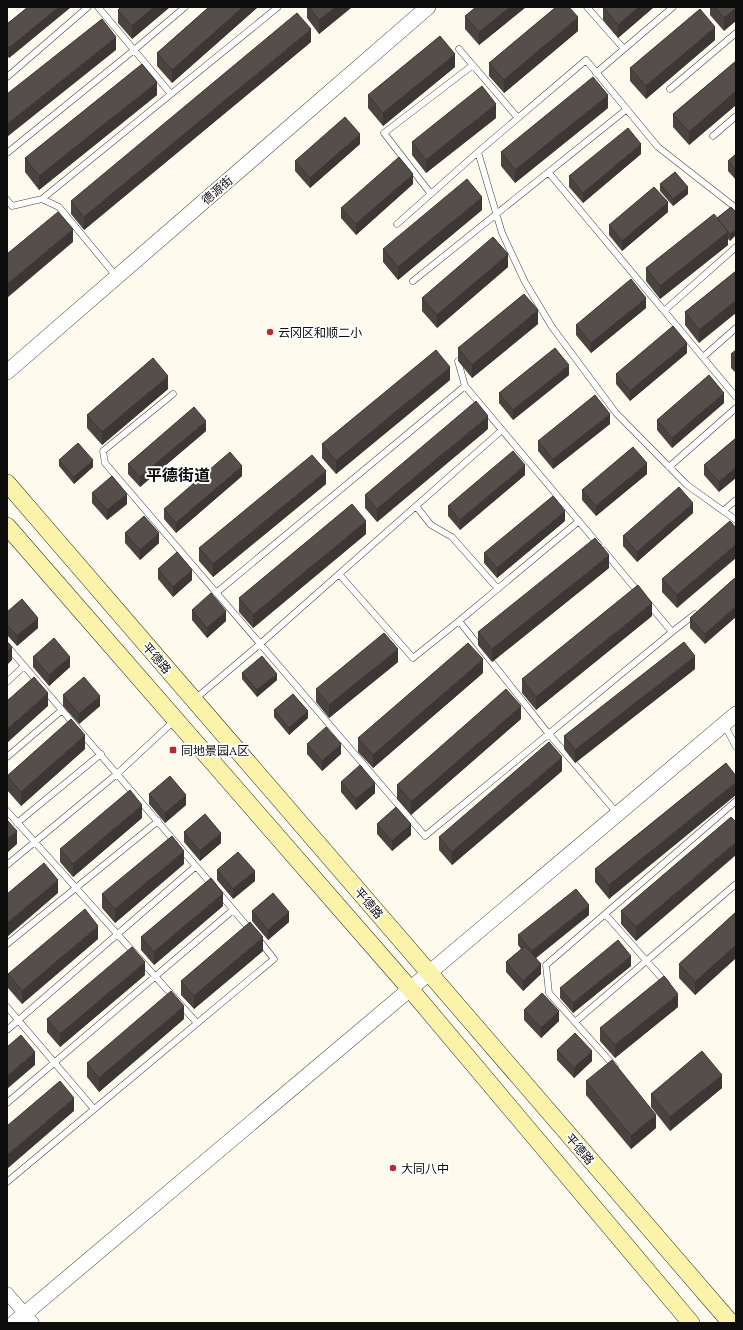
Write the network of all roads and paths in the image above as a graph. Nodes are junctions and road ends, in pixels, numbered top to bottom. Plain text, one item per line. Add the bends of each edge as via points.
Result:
1 (88, 7) edge
2 (98, 7) edge
3 (185, 7) edge
4 (278, 7) edge
5 (428, 7) edge
6 (588, 7) edge
7 (673, 7) edge
8 (736, 33) edge
9 (459, 49) dead end
10 (624, 49) junction
11 (134, 50) junction
12 (473, 65) junction
13 (596, 72) junction
14 (7, 77) edge
15 (670, 89) dead end
16 (171, 94) junction
17 (627, 109) junction
18 (736, 116) edge
19 (518, 118) junction
20 (713, 136) dead end
21 (478, 152) junction
22 (7, 153) edge
23 (549, 172) junction
24 (431, 194) junction
25 (42, 199) junction
26 (7, 200) edge
27 (735, 205) edge
28 (496, 214) junction
29 (397, 224) dead end
30 (736, 247) edge
31 (117, 277) junction
32 (413, 281) dead end
33 (664, 311) junction
34 (736, 328) edge
35 (703, 357) junction
36 (458, 361) edge
37 (7, 372) edge
38 (465, 386) junction
39 (173, 394) dead end
40 (736, 397) edge
41 (736, 408) edge
42 (502, 430) junction
43 (669, 467) junction
44 (7, 483) edge
45 (736, 500) edge
46 (416, 506) junction
47 (724, 511) junction
48 (736, 520) edge
49 (579, 521) junction
50 (7, 526) edge
51 (339, 574) junction
52 (498, 589) junction
53 (216, 593) junction
54 (701, 609) edge
55 (459, 621) junction
56 (672, 632) junction
57 (260, 644) junction
58 (7, 646) edge
59 (24, 666) junction
60 (7, 682) edge
61 (194, 700) junction
62 (62, 710) junction
63 (736, 714) edge
64 (175, 720) junction
65 (724, 724) junction
66 (548, 733) junction
67 (736, 747) edge
68 (100, 754) junction
69 (7, 757) edge
70 (118, 774) junction
71 (736, 801) edge
72 (7, 811) edge
73 (618, 814) junction
74 (158, 821) junction
75 (17, 823) junction
76 (34, 843) junction
77 (7, 865) edge
78 (196, 866) junction
79 (736, 884) edge
80 (77, 889) junction
81 (233, 910) junction
82 (606, 915) junction
83 (118, 934) junction
84 (7, 944) edge
85 (647, 960) junction
86 (430, 974) junction
87 (156, 975) junction
88 (411, 990) junction
89 (672, 991) edge
90 (7, 1007) edge
91 (18, 1021) junction
92 (575, 1022) junction
93 (197, 1023) junction
94 (7, 1030) edge
95 (55, 1063) junction
96 (622, 1074) edge
97 (7, 1103) edge
98 (94, 1109) junction
99 (7, 1182) edge
100 (7, 1293) edge
101 (24, 1320) edge
102 (691, 1323) edge
103 (731, 1323) edge

1 - 14 lane
2 - 11 lane
3 - 11 lane
4 - 16 lane
5 - 31 street, 德源街
6 - 10 lane
7 - 10 lane
8 - 15 lane
9 - 12 lane
10 - 13 lane
11 - 16 lane
11 - 22 lane
12 - 19 lane
12 - 24 lane via 384,133
13 - 17 lane
13 - 19 lane via 586,60
16 - 25 lane
17 - 23 lane
17 - 27 lane via 658,147
18 - 20 lane
19 - 21 lane
21 - 24 lane
21 - 28 lane
23 - 28 lane
23 - 33 lane
24 - 29 lane
25 - 26 lane via 12,206
25 - 31 lane via 59,207
28 - 32 lane
28 - 43 lane via 525,282 552,327 616,413
30 - 33 lane
31 - 37 street, 德源街
33 - 35 lane
34 - 35 lane
35 - 40 lane
36 - 38 lane
38 - 42 lane
38 - 53 lane
39 - 53 lane via 102,451 105,463
41 - 43 lane
42 - 46 lane
42 - 49 lane
43 - 47 lane via 687,485
44 - 61 main road, 平德路
45 - 47 lane
46 - 51 lane
46 - 52 lane via 431,524 452,538
47 - 48 lane
49 - 52 lane
49 - 56 lane
50 - 64 main road
51 - 55 lane via 413,658
51 - 57 lane
52 - 55 lane
53 - 57 lane
54 - 56 lane
55 - 66 lane
56 - 66 lane
57 - 61 lane
57 - 66 lane via 425,836
58 - 59 lane
59 - 60 lane
59 - 62 lane
61 - 86 main road, 平德路
62 - 68 lane
62 - 69 lane
63 - 65 street
64 - 70 lane
64 - 88 main road
65 - 67 lane
65 - 73 street
66 - 73 lane
68 - 70 lane
68 - 75 lane
70 - 74 lane
70 - 76 lane
71 - 82 lane
72 - 75 lane
73 - 86 street
74 - 78 lane
74 - 80 lane
75 - 76 lane
76 - 77 lane
76 - 80 lane
78 - 81 lane
78 - 83 lane
79 - 85 lane
80 - 83 lane
80 - 84 lane
81 - 87 lane
81 - 93 lane via 274,959
82 - 85 lane
82 - 92 lane via 546,965 549,992
83 - 87 lane
83 - 91 lane
85 - 89 lane
85 - 92 lane
86 - 88 street
86 - 103 main road, 平德路
87 - 93 lane
87 - 95 lane
88 - 101 street
88 - 102 main road
90 - 91 lane
91 - 94 lane
91 - 95 lane
92 - 96 lane
93 - 98 lane
95 - 97 lane
95 - 98 lane
98 - 99 lane
100 - 101 street

